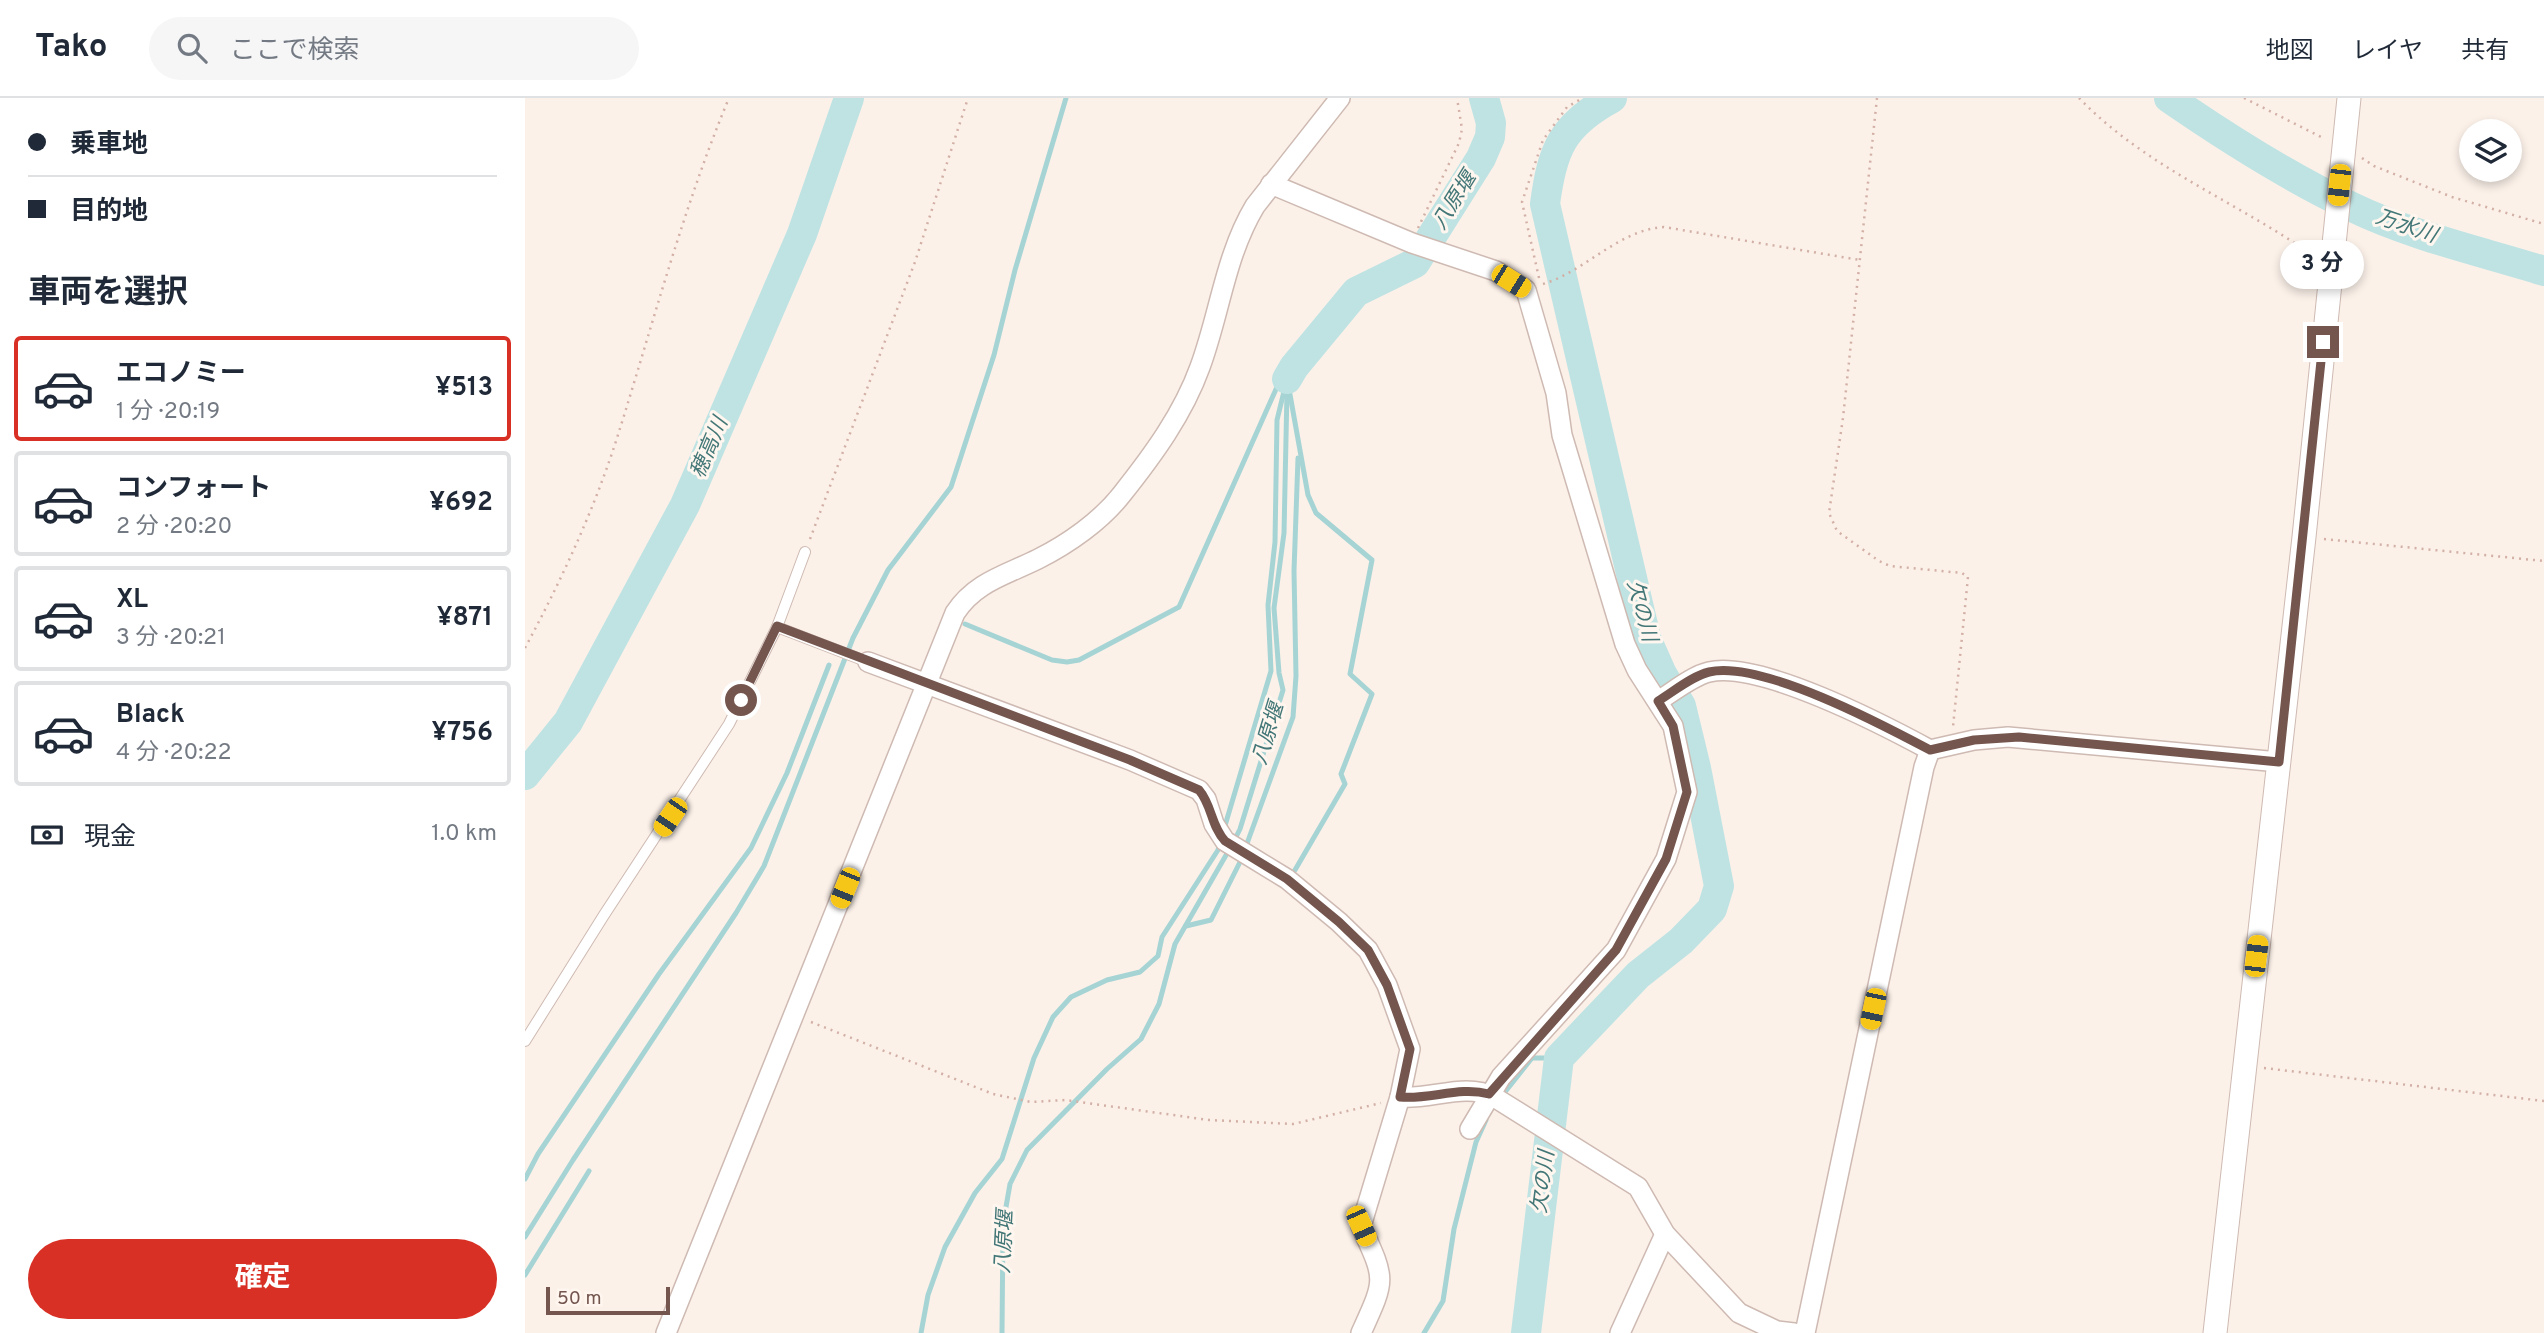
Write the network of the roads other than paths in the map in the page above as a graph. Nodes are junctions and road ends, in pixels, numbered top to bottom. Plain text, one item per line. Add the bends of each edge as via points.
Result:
1 (1340, 98) edge
2 (2349, 98) edge
3 (1271, 184) junction
4 (805, 552) road end
5 (777, 626) junction
6 (861, 659) joint
7 (926, 685) junction
8 (1661, 699) junction
9 (1930, 750) junction
10 (2279, 762) junction
11 (525, 1041) edge
12 (1400, 1097) junction
13 (1497, 1099) junction
14 (1470, 1129) dead end
15 (1665, 1234) junction
16 (666, 1333) edge
17 (1361, 1333) edge
18 (1620, 1333) edge
19 (1794, 1333) edge
20 (1805, 1333) edge
21 (2215, 1333) edge

1 - 3 street
2 - 10 street
3 - 7 street via 1237,238 1201,364 1175,421 1120,497 1095,522 1040,558 971,592 955,613
3 - 8 street via 1496,271 1527,290 1556,393 1562,435 1625,644 1637,670
4 - 5 lane
5 - 6 lane
5 - 11 lane via 729,724
6 - 7 street
7 - 12 street via 1199,790 1219,835 1287,879 1368,950 1410,1049
7 - 16 street
8 - 9 street via 1706,673 1751,675 1849,708
8 - 13 street via 1673,726 1687,792 1666,859 1616,950
9 - 10 street via 1974,740 2019,737
9 - 20 street
10 - 21 street
12 - 13 street via 1467,1091
12 - 17 street via 1361,1226 1381,1271 1378,1295
13 - 14 street
13 - 15 street via 1638,1187
15 - 18 street
15 - 19 street via 1739,1313 1777,1331

